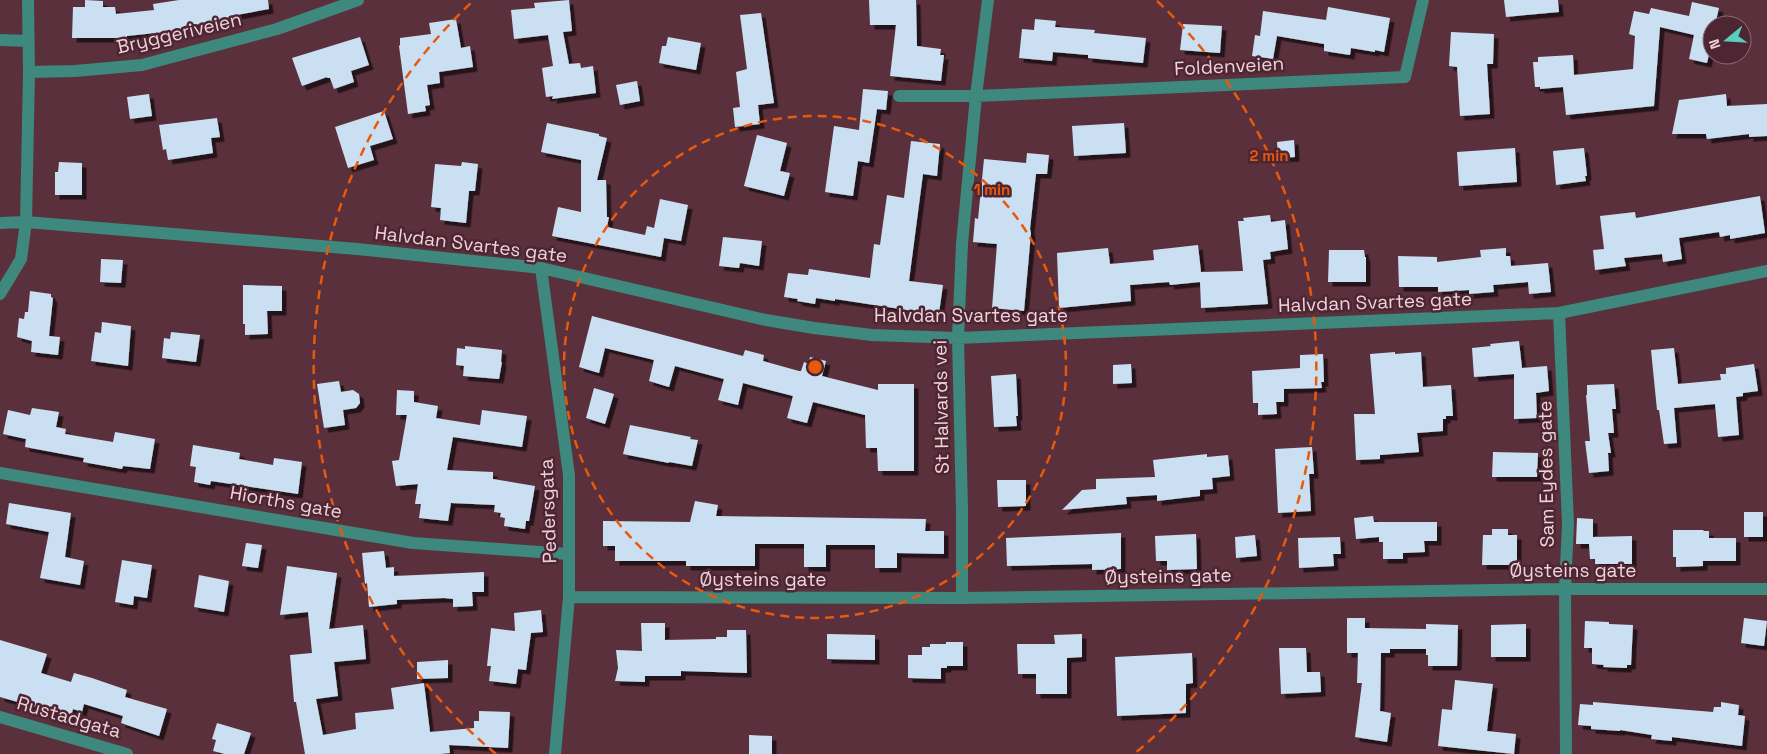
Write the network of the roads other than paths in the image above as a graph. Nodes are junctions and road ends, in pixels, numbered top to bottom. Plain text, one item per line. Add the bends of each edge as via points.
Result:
1 (28, 0) edge
2 (358, 0) edge
3 (988, 0) edge
4 (1423, 0) edge
5 (0, 40) edge
6 (28, 41) junction
7 (29, 72) junction
8 (899, 96) dead end
9 (976, 96) junction
10 (26, 222) junction
11 (0, 223) edge
12 (541, 268) junction
13 (1767, 272) edge
14 (0, 294) edge
15 (1559, 313) junction
16 (958, 338) junction
17 (0, 473) edge
18 (568, 554) junction
19 (1767, 588) edge
20 (1566, 589) junction
21 (569, 597) junction
22 (962, 598) junction
23 (0, 717) edge
24 (127, 754) edge
25 (555, 754) edge
26 (1566, 754) edge

1 - 6 street
2 - 7 street, Bryggeriveien via 277,29 142,65
3 - 9 street, St Halvards vei
4 - 9 street, Foldenveien via 1405,77
5 - 6 street
6 - 7 street
7 - 10 street
8 - 9 street
9 - 16 street, St Halvards vei via 962,244
10 - 11 street, Halvdan Svartes gate
10 - 12 street, Halvdan Svartes gate via 357,249
10 - 14 street via 21,259
12 - 16 street, Halvdan Svartes gate via 776,322 872,335
12 - 18 street, Pedersgata via 569,475
13 - 15 street, Halvdan Svartes gate
15 - 16 street, Halvdan Svartes gate
15 - 20 street, Sam Eydes gate via 1568,524
16 - 22 street, St Halvards vei
17 - 18 street, Hiorths gate via 413,542
18 - 21 street, Pedersgata
19 - 20 street, Øysteins gate
20 - 22 street, Øysteins gate
20 - 26 street, Sam Eydes gate
21 - 22 street, Øysteins gate
21 - 25 street, Pedersgata
23 - 24 street, Rustadgata

